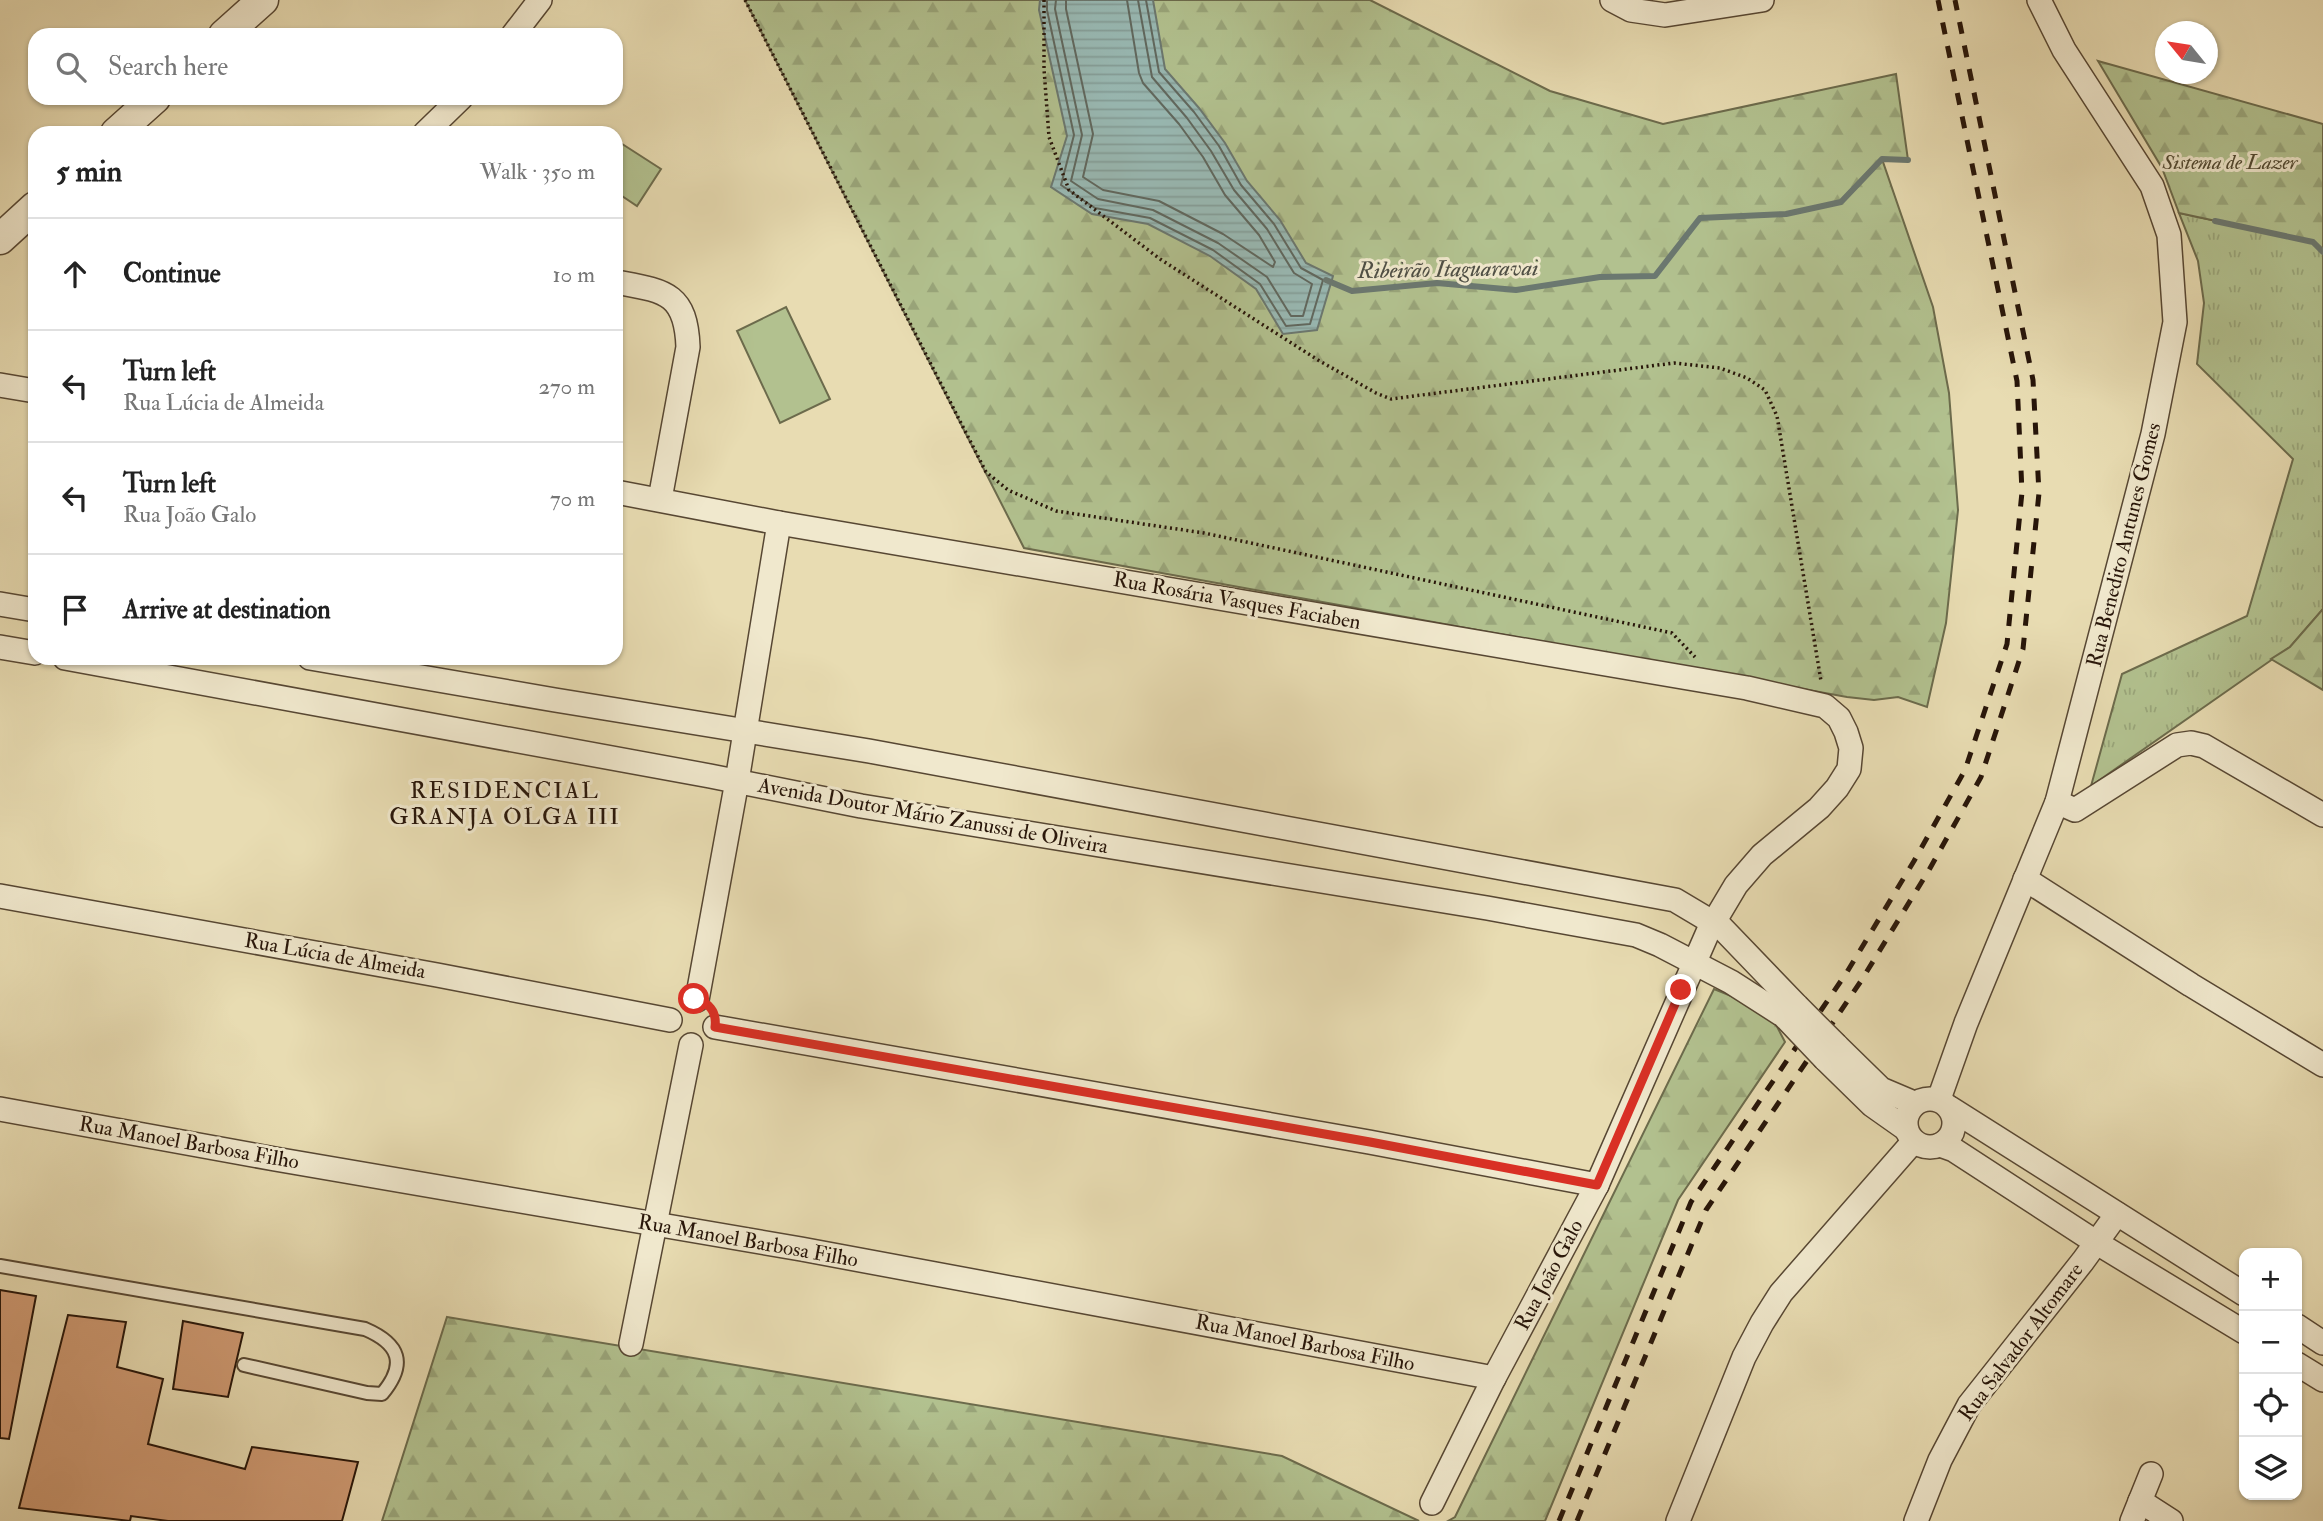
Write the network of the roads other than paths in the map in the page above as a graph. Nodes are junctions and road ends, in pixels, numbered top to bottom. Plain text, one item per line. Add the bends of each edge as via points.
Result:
1 (262, 0) edge
2 (540, 0) edge
3 (1612, 0) edge
4 (1762, 0) edge
5 (2039, 0) edge
6 (232, 28) edge
7 (518, 28) edge
8 (147, 105) edge
9 (454, 105) edge
10 (124, 126) edge
11 (432, 126) edge
12 (28, 213) edge
13 (0, 239) edge
14 (623, 283) edge
15 (0, 385) edge
16 (28, 390) edge
17 (623, 493) edge
18 (660, 499) junction
19 (779, 523) junction
20 (0, 604) edge
21 (28, 609) edge
22 (0, 647) edge
23 (28, 652) edge
24 (103, 665) edge
25 (351, 665) edge
26 (745, 732) junction
27 (1846, 732) joint
28 (737, 781) junction
29 (2057, 803) junction
30 (2323, 815) edge
31 (2025, 879) junction
32 (0, 896) edge
33 (1714, 923) junction
34 (1694, 962) junction
35 (697, 1000) junction
36 (1791, 1011) junction
37 (670, 1020) junction
38 (715, 1027) junction
39 (691, 1045) junction
40 (1830, 1052) junction
41 (2323, 1065) edge
42 (1914, 1103) junction
43 (1944, 1104) junction
44 (0, 1109) edge
45 (1909, 1135) junction
46 (1940, 1145) junction
47 (1597, 1185) junction
48 (2117, 1214) junction
49 (654, 1224) junction
50 (2097, 1243) junction
51 (0, 1266) edge
52 (2239, 1290) edge
53 (2239, 1329) edge
54 (2302, 1329) edge
55 (2323, 1343) edge
56 (631, 1344) dead end
57 (244, 1365) dead end
58 (2302, 1367) edge
59 (1494, 1378) junction
60 (2323, 1380) edge
61 (2151, 1474) dead end
62 (1432, 1503) dead end
63 (2136, 1511) edge
64 (1678, 1521) edge
65 (1916, 1521) edge
66 (2171, 1521) edge

1 - 6 street
2 - 7 street
3 - 4 street via 1631,10 1665,15
5 - 29 street, Rua Benedito Antunes Gomes via 2064,50 2152,186 2169,235 2175,322 2153,434
8 - 10 street
9 - 11 street
12 - 13 street
14 - 18 street via 668,295 687,321 688,347
15 - 16 street
17 - 18 street, Rua Rosária Vasques Faciaben
18 - 19 street, Rua Rosária Vasques Faciaben
19 - 26 street
19 - 27 street, Rua Rosária Vasques Faciaben via 1720,684 1825,706
20 - 21 street
22 - 23 street
24 - 28 street, Avenida Doutor Mário Zanussi de Oliveira
25 - 26 street
26 - 28 street
26 - 33 street via 1675,901
27 - 33 street, Rua João Galo via 1851,748 1849,769 1837,788 1762,855 1736,885
28 - 34 street, Avenida Doutor Mário Zanussi de Oliveira via 861,806 1622,933
28 - 35 street
29 - 30 street via 2075,810 2177,745 2191,743 2225,757
29 - 31 street, Rua Benedito Antunes Gomes
31 - 41 street
31 - 43 street, Rua Benedito Antunes Gomes via 1966,1023
32 - 37 street, Rua Lúcia de Almeida
33 - 34 street, Rua João Galo
33 - 36 street
34 - 36 street, Avenida Doutor Mário Zanussi de Oliveira
34 - 47 street, Rua João Galo
35 - 37 street via 679,1003
35 - 38 street via 712,1009
36 - 40 street, bridge
37 - 39 street via 676,1038
38 - 39 street via 705,1042
38 - 47 street
39 - 49 street
40 - 42 street via 1881,1089
40 - 45 street via 1872,1105
42 - 43 street via 1926,1098
42 - 45 street via 1906,1115
43 - 46 street via 1955,1122 1951,1136
43 - 48 street
44 - 49 street, Rua Manoel Barbosa Filho
45 - 46 street via 1926,1147
45 - 64 street via 1762,1323
46 - 50 street
47 - 59 street, Rua João Galo
48 - 50 street, Rua Salvador Altomare
48 - 52 street
49 - 56 street
49 - 59 street, Rua Manoel Barbosa Filho
50 - 53 street
50 - 65 street, Rua Salvador Altomare via 1969,1405 1940,1460
51 - 57 lane via 365,1329 391,1345 398,1361 394,1379 382,1394
54 - 55 street
58 - 60 street
59 - 62 street, Rua João Galo
61 - 63 street
63 - 66 street

